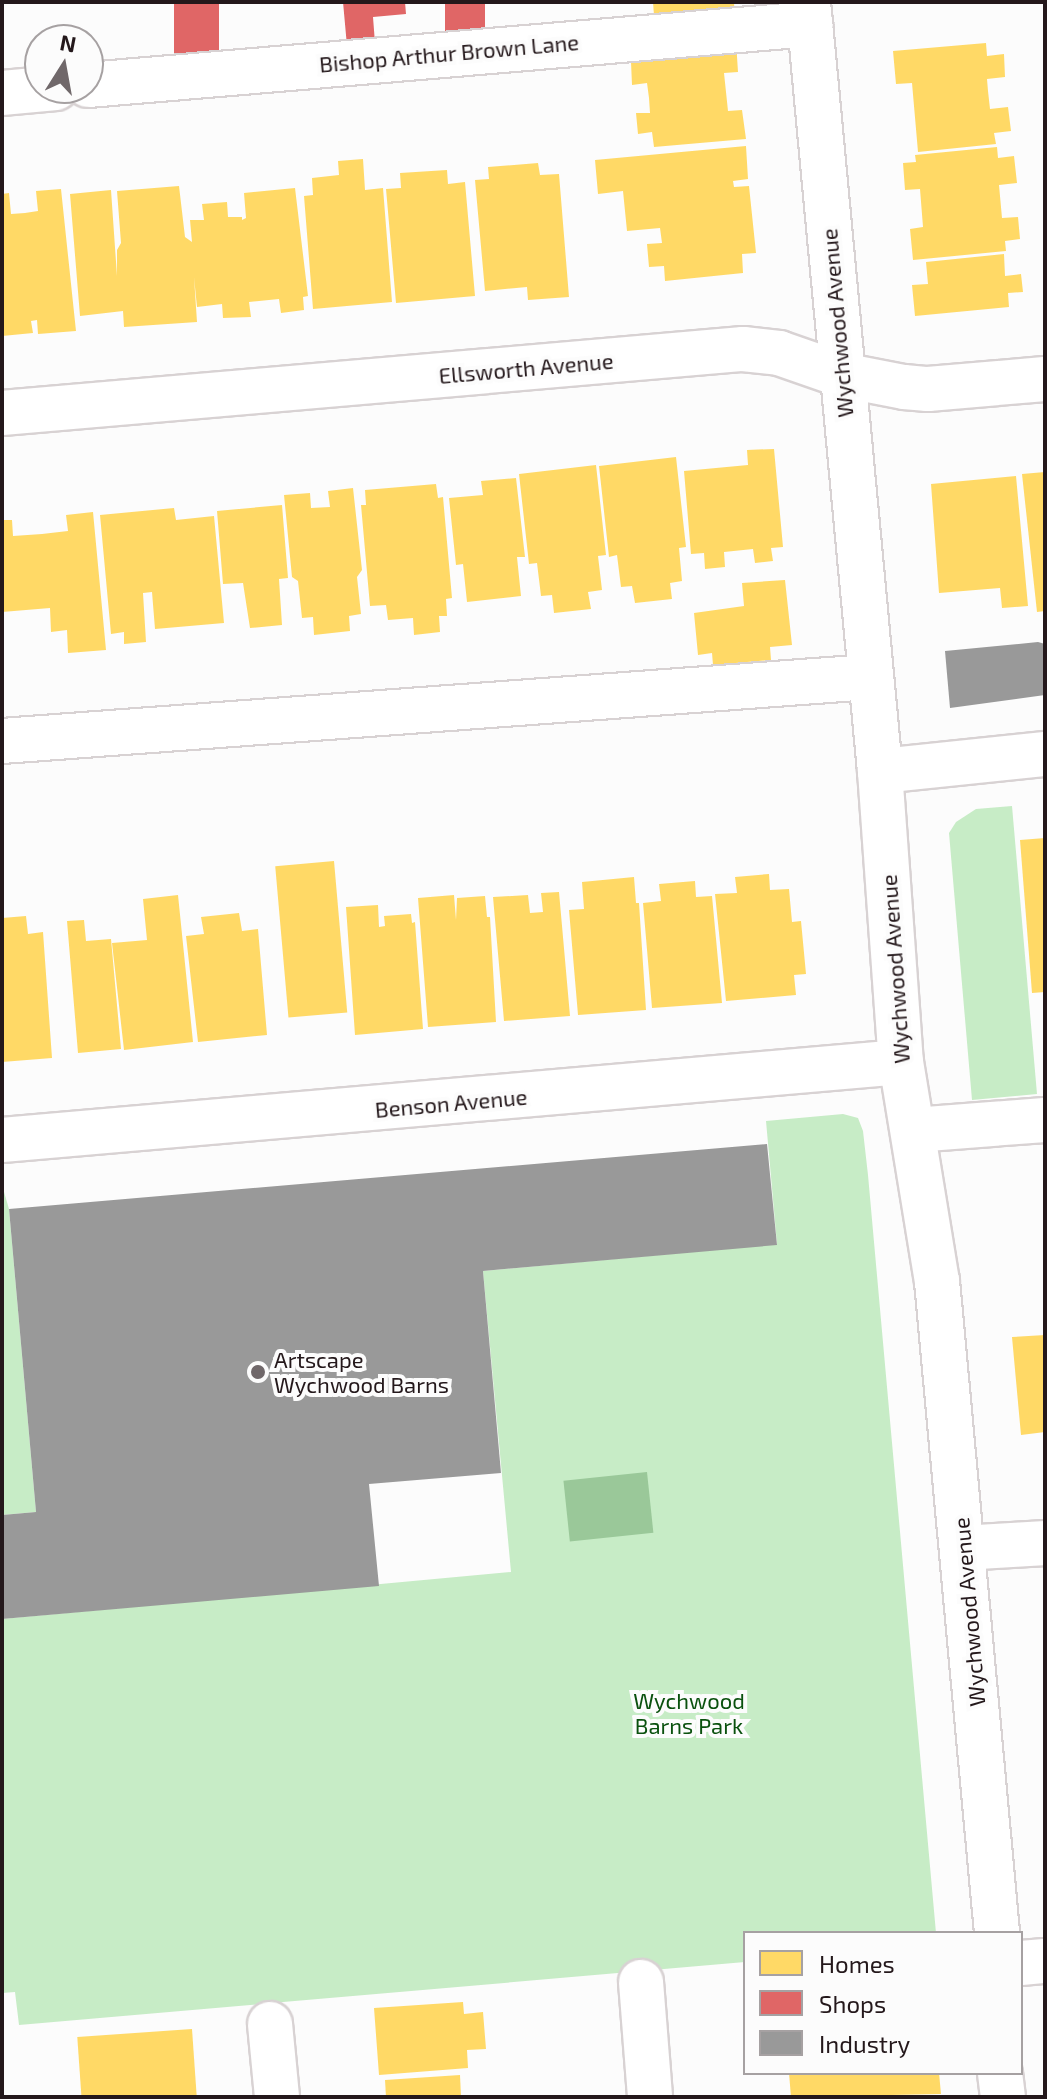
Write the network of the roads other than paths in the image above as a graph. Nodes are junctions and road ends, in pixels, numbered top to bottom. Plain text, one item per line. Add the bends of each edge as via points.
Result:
1 (809, 13) edge
2 (104, 84) edge
3 (24, 91) edge
4 (2, 93) edge
5 (842, 375) junction
6 (1045, 379) edge
7 (2, 413) edge
8 (869, 677) junction
9 (2, 741) edge
10 (1045, 754) edge
11 (880, 771) junction
12 (901, 1062) junction
13 (1045, 1120) edge
14 (914, 1130) junction
15 (2, 1140) edge
16 (1045, 1543) edge
17 (962, 1548) junction
18 (997, 1931) edge
19 (1045, 1961) edge
20 (1023, 1963) edge
21 (641, 1982) dead end
22 (270, 2024) dead end
23 (1000, 2075) edge
24 (277, 2097) edge
25 (650, 2097) edge
26 (1003, 2097) edge

1 - 2 street, Bishop Arthur Brown Lane via 753,26
1 - 5 street, Wychwood Avenue
3 - 4 street
5 - 6 street, Ellsworth Avenue via 928,389
5 - 7 street, Ellsworth Avenue via 779,353 743,349
5 - 8 street, Wychwood Avenue
8 - 9 street
8 - 11 street, Wychwood Avenue
10 - 11 street
11 - 12 street, Wychwood Avenue
12 - 14 street, Wychwood Avenue
12 - 15 street, Benson Avenue
13 - 14 street
14 - 17 street, Wychwood Avenue via 937,1281
16 - 17 street
17 - 18 street, Wychwood Avenue
19 - 20 street
21 - 25 street
22 - 24 street
23 - 26 street

